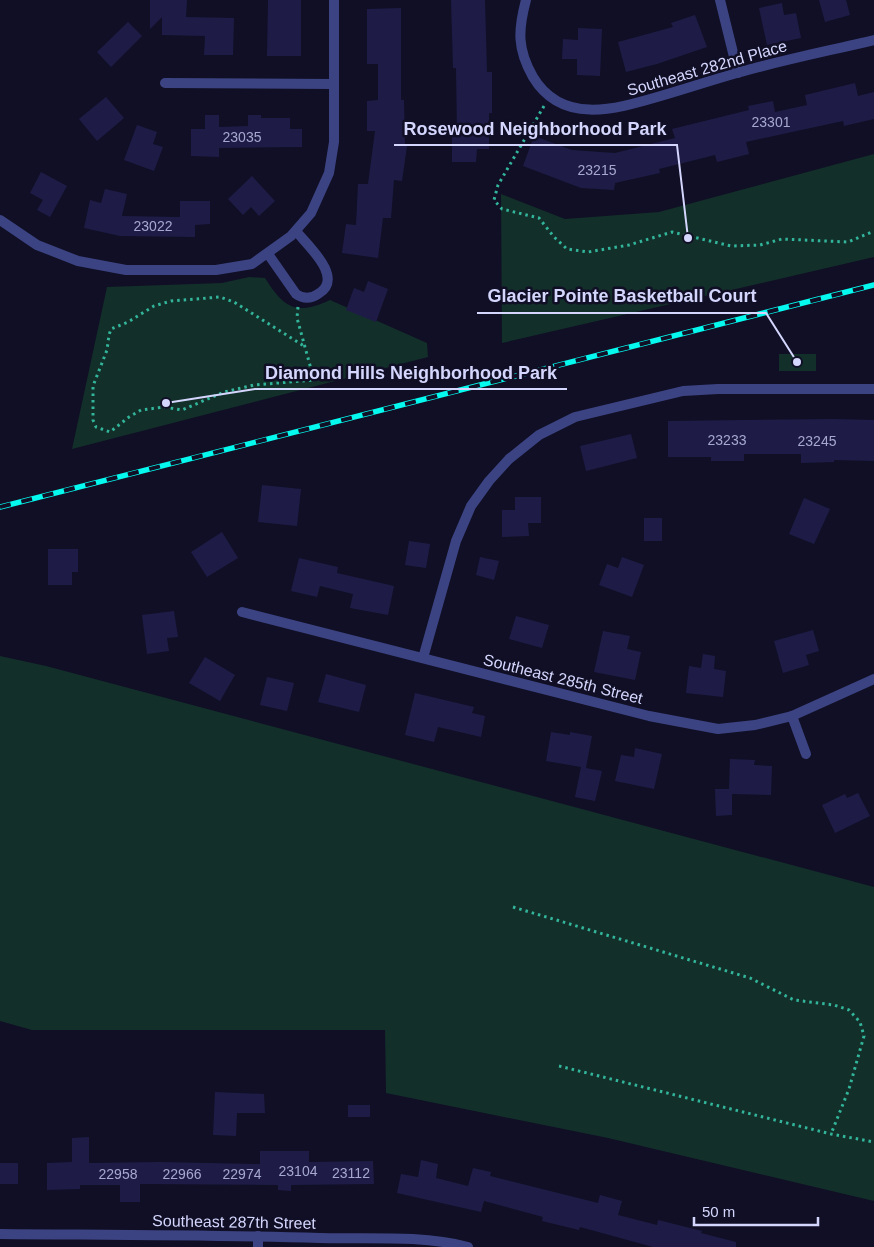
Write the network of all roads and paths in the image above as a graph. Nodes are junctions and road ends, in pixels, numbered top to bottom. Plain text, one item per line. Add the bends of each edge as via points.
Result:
1 (334, 0) edge
2 (526, 0) edge
3 (720, 0) edge
4 (874, 40) edge
5 (738, 73) junction
6 (165, 83) dead end
7 (333, 84) junction
8 (550, 95) junction
9 (0, 220) edge
10 (296, 231) junction
11 (874, 231) edge
12 (268, 254) junction
13 (299, 296) junction
14 (304, 346) junction
15 (874, 389) edge
16 (242, 612) dead end
17 (423, 658) junction
18 (874, 678) edge
19 (792, 716) junction
20 (806, 754) dead end
21 (514, 907) dead end
22 (560, 1066) dead end
23 (831, 1134) junction
24 (874, 1142) edge
25 (0, 1234) edge
26 (258, 1236) junction
27 (258, 1247) edge
28 (468, 1247) edge

1 - 7 street
2 - 8 street, Southeast 282nd Place via 520,46 537,83
3 - 5 street
4 - 5 street, Southeast 282nd Place
5 - 8 street, Southeast 282nd Place via 608,110 574,108
6 - 7 street
7 - 10 street via 334,142 329,173 311,213
8 - 11 path via 498,185 494,200 502,209 539,218 567,249 588,252 630,245 672,232 731,246 760,245 782,239 848,242
9 - 12 street via 37,245 78,261 126,270 216,270 252,264
10 - 12 street
10 - 13 street via 327,270 328,281 323,291 314,297
12 - 13 street
13 - 14 path via 297,318
14 - 14 path via 234,302 220,297 171,301 154,306 111,329 107,350 93,386 93,420 96,428 110,432 141,410 164,407 182,410 224,392 254,385 314,380
15 - 17 street via 683,391 574,417 539,435 509,459 471,506 456,542
16 - 17 street, Southeast 285th Street
17 - 19 street, Southeast 285th Street via 649,716 718,729
18 - 19 street, Southeast 285th Street
19 - 20 street
21 - 23 path via 750,978 794,1000 849,1010 860,1022 864,1036 849,1089
22 - 23 path
23 - 24 path
25 - 26 street, Southeast 287th Street
26 - 27 street
26 - 28 street, Southeast 287th Street via 422,1240

